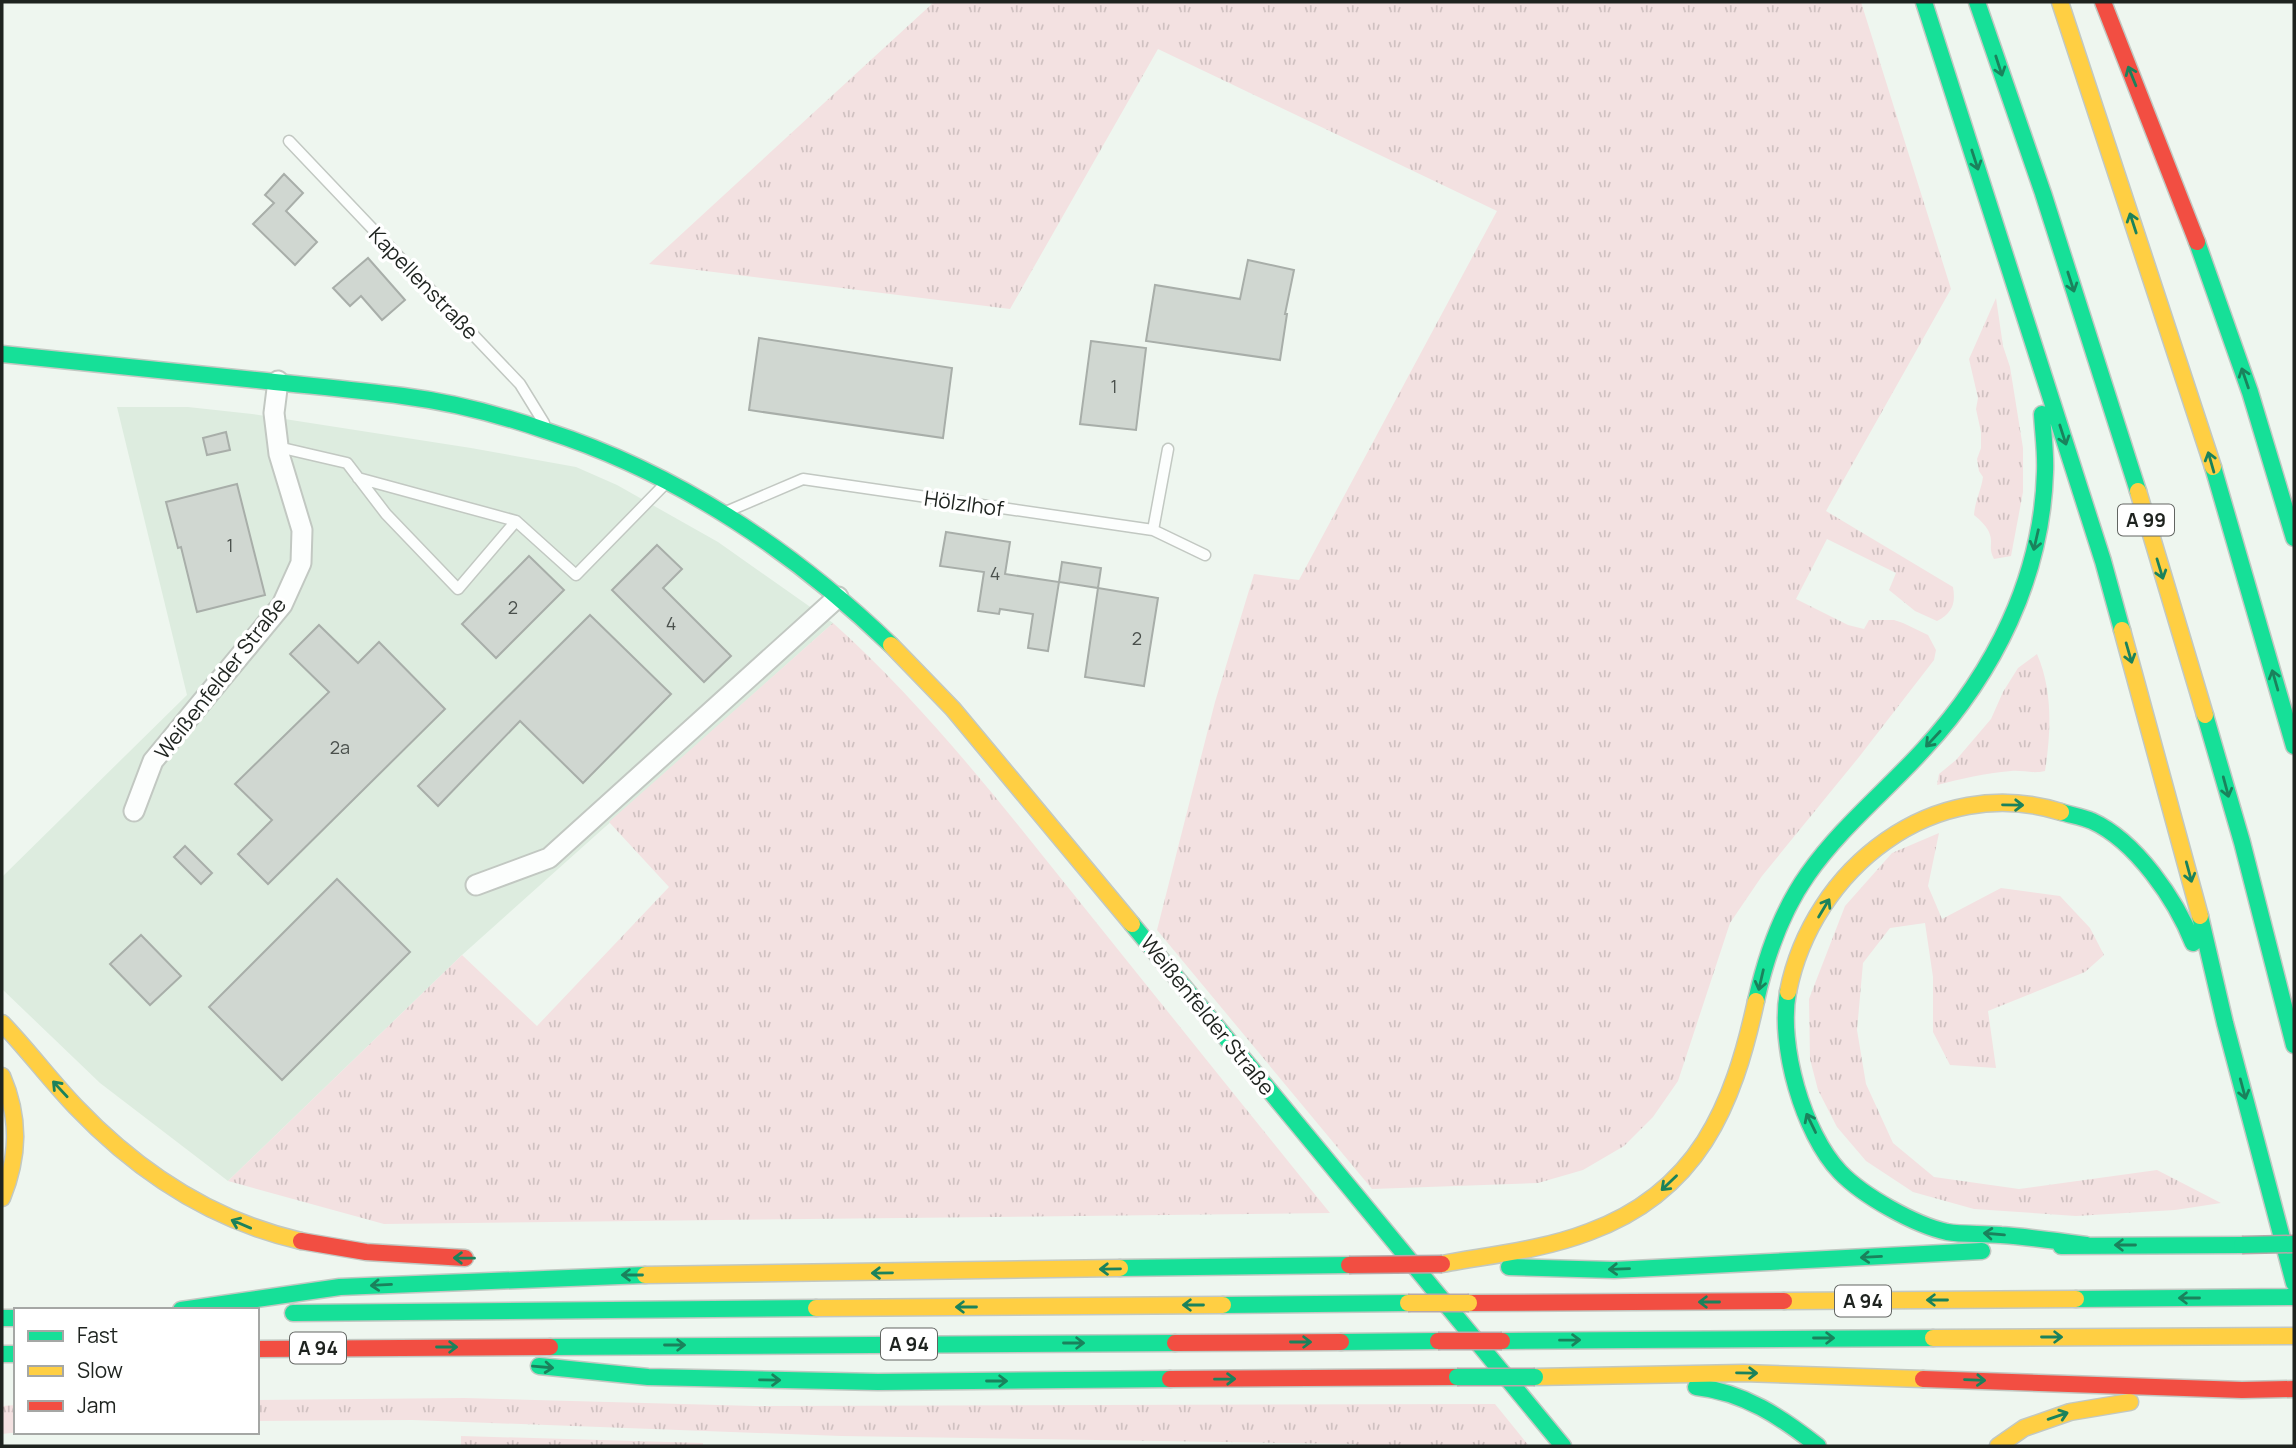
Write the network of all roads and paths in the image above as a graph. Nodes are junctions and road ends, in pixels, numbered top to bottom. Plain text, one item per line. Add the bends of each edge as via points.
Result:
1 (1924, 2) edge
2 (1977, 2) edge
3 (2060, 2) edge
4 (2102, 2) edge
5 (289, 141) dead end
6 (2035, 347) junction
7 (2, 354) edge
8 (278, 381) junction
9 (550, 432) junction
10 (278, 447) junction
11 (1168, 449) dead end
12 (358, 478) junction
13 (667, 481) junction
14 (723, 513) junction
15 (516, 521) junction
16 (1153, 530) junction
17 (2294, 537) edge
18 (1205, 555) dead end
19 (838, 597) junction
20 (2294, 746) edge
21 (134, 811) dead end
22 (476, 885) dead end
23 (2, 1023) edge
24 (2225, 1023) junction
25 (2294, 1045) edge
26 (2, 1076) edge
27 (2, 1198) edge
28 (2294, 1244) edge
29 (2086, 1245) junction
30 (650, 1257) dead end
31 (482, 1259) dead end
32 (1442, 1264) junction
33 (701, 1275) junction
34 (2294, 1283) edge
35 (2294, 1297) edge
36 (195, 1308) edge
37 (270, 1313) edge
38 (2294, 1336) edge
39 (379, 1347) junction
40 (259, 1349) edge
41 (446, 1364) dead end
42 (524, 1366) dead end
43 (1606, 1376) junction
44 (2287, 1389) edge
45 (2242, 1390) junction
46 (1563, 1446) edge
47 (1818, 1446) edge
48 (1998, 1446) edge

1 -> 6 main road
2 -> 25 main road, A 99 via 2158,560 2223,776
20 -> 3 main road via 2200,423
17 -> 4 main road via 2210,275
5 - 9 lane, Kapellenstraße via 520,384
6 -> 24 main road via 2103,561 2194,890
6 -> 32 main road via 2046,472 2031,561 2016,613 1989,667 1938,734 1810,872 1781,922 1765,963 1742,1065 1711,1133 1685,1168 1632,1213 1569,1240
7 - 8 main road, Weißenfelder Straße
8 - 9 main road, Weißenfelder Straße via 405,396
8 - 10 street, Weißenfelder Straße via 274,413
9 - 13 main road, Weißenfelder Straße
10 - 12 lane via 347,463
10 - 21 street, Weißenfelder Straße via 302,530 301,563 282,605 153,761
11 - 16 lane
12 - 15 lane
12 - 15 lane via 458,589
13 - 14 main road, Weißenfelder Straße
13 - 15 lane via 576,575
14 - 16 lane, Hölzlhof via 803,479
14 - 19 main road, Weißenfelder Straße
16 - 18 lane, Hölzlhof
19 - 22 street via 549,858
19 - 46 main road, Weißenfelder Straße via 934,688 1026,795
31 -> 23 main road via 398,1257 318,1247 263,1233 219,1214 179,1193 114,1144
29 -> 24 main road via 1945,1232 1868,1193 1845,1177 1823,1148 1801,1102 1786,1047 1786,1001 1795,965 1831,897 1866,855 1928,816 1980,805 2041,806 2094,822 2139,857 2166,894 2189,934 2212,1006
24 -> 34 main road
26 - 27 main road via 17,1135 11,1177
28 -> 29 main road, bridge
29 -> 32 main road via 1614,1270
30 - 33 main road
32 -> 33 main road, bridge
33 -> 36 main road via 340,1287
35 -> 37 main road, A 94, bridge
39 -> 38 main road, A 94, bridge
39 - 40 main road, A 94
39 - 41 main road
42 -> 43 main road, bridge via 648,1377 877,1382
43 -> 45 main road via 1743,1373
43 - 47 main road via 1643,1386 1706,1387 1741,1397 1793,1425
44 - 45 main road
48 -> 45 main road via 2024,1428 2070,1412 2123,1402 2217,1397

